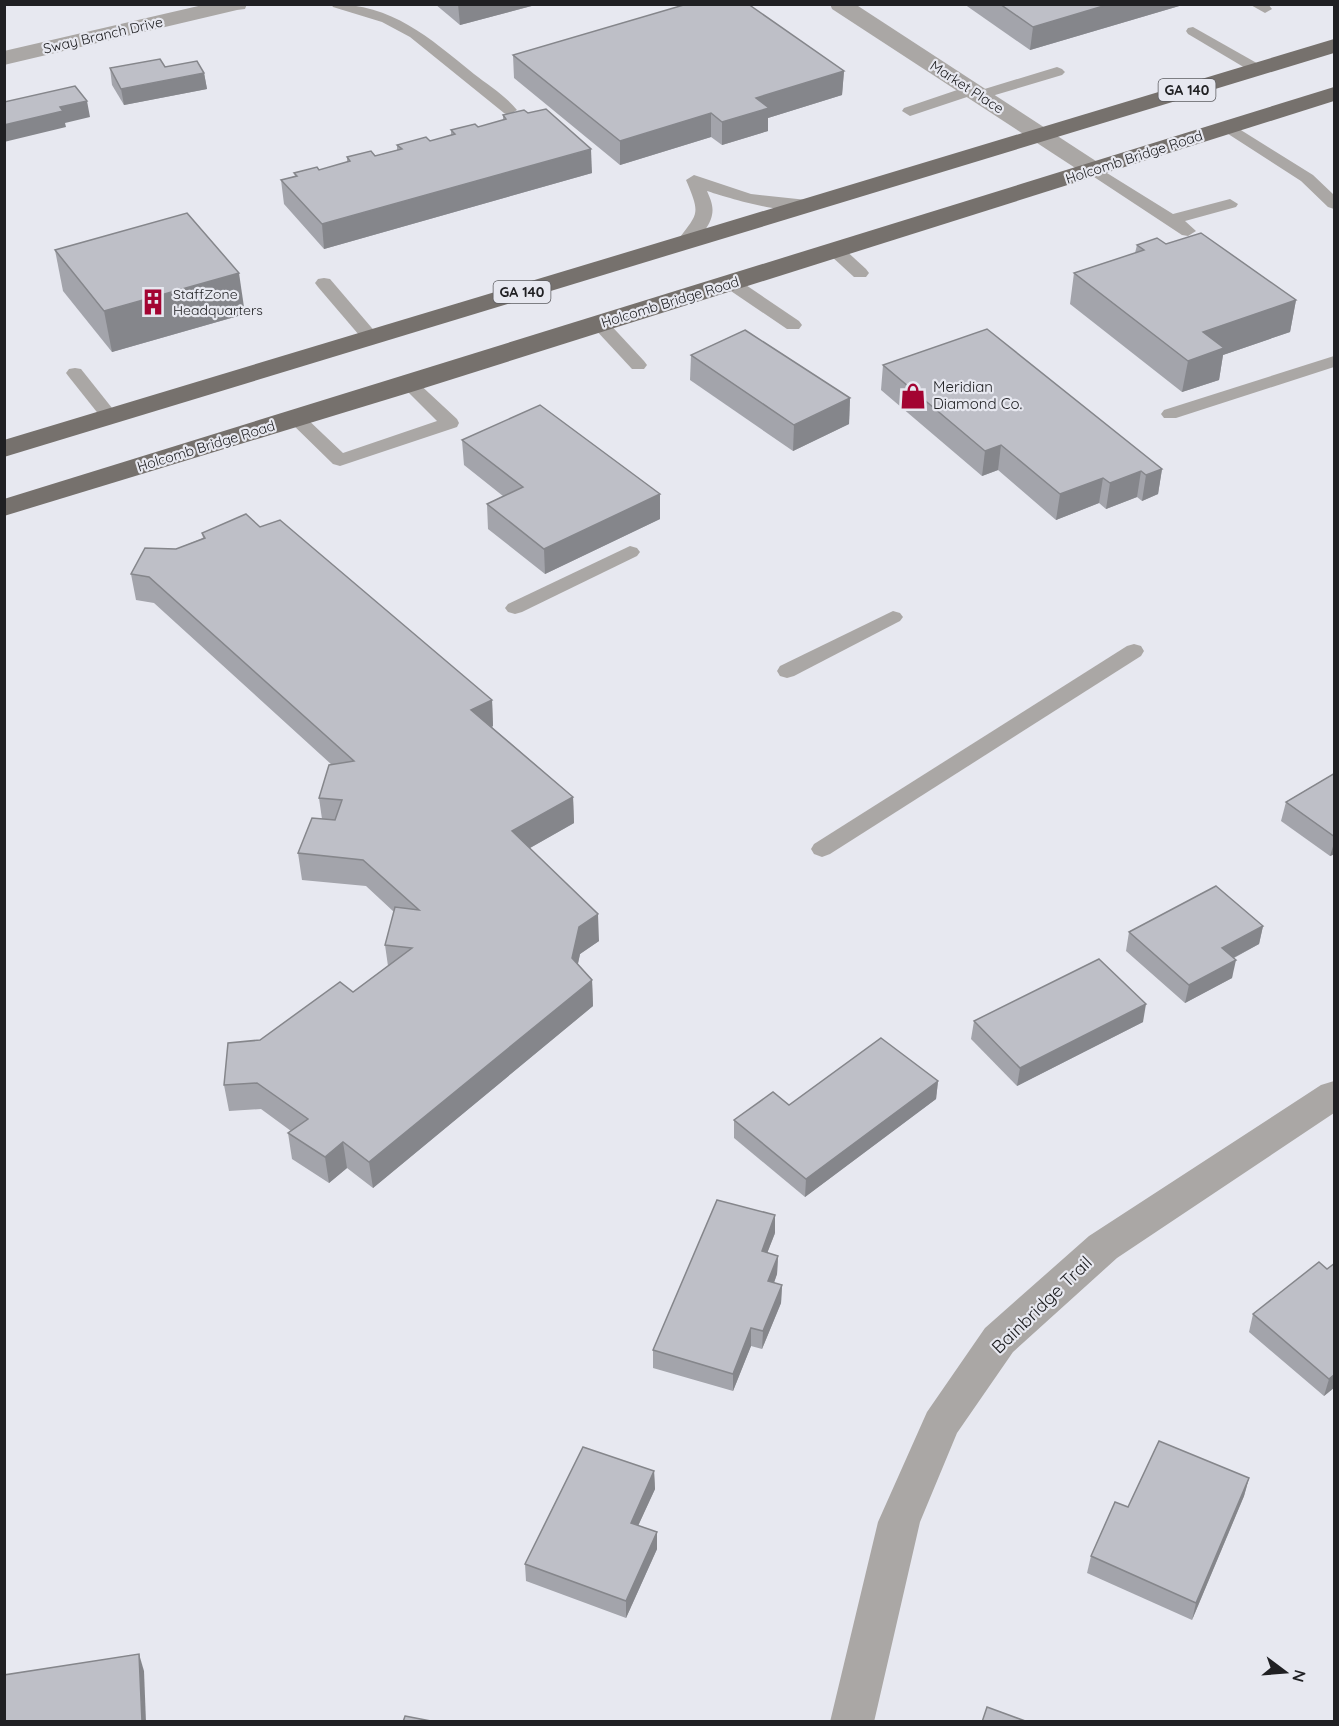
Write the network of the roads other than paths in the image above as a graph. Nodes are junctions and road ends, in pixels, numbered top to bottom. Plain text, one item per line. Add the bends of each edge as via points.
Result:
1 (237, 4) edge
2 (338, 4) edge
3 (840, 4) edge
4 (1193, 31) dead end
5 (1335, 46) edge
6 (4, 58) edge
7 (1257, 69) junction
8 (1057, 72) dead end
9 (976, 93) junction
10 (1335, 94) edge
11 (509, 110) dead end
12 (910, 111) dead end
13 (1228, 127) junction
14 (1040, 135) junction
15 (1094, 170) junction
16 (1230, 204) dead end
17 (1335, 204) edge
18 (807, 205) junction
19 (1171, 220) junction
20 (1188, 231) dead end
21 (684, 243) junction
22 (836, 250) junction
23 (860, 273) dead end
24 (324, 283) dead end
25 (731, 284) junction
26 (600, 324) junction
27 (793, 325) dead end
28 (370, 338) junction
29 (1335, 361) edge
30 (638, 365) dead end
31 (75, 373) dead end
32 (409, 384) junction
33 (1170, 414) dead end
34 (110, 417) junction
35 (296, 418) junction
36 (4, 449) edge
37 (4, 508) edge
38 (630, 552) dead end
39 (515, 608) dead end
40 (893, 617) dead end
41 (1134, 651) dead end
42 (787, 671) dead end
43 (822, 849) dead end
44 (1335, 1095) edge
45 (852, 1722) edge

1 - 6 street, Sway Branch Drive
2 - 11 lane via 387,19 415,34
3 - 9 street, Market Place
4 - 7 lane
5 - 7 main road, GA 140
7 - 14 main road, GA 140
8 - 9 lane
9 - 12 lane
9 - 14 street, Market Place
10 - 13 main road, Holcomb Bridge Road
13 - 15 main road, Holcomb Bridge Road
13 - 17 lane via 1307,178
14 - 15 street, Market Place
14 - 18 main road, GA 140
15 - 19 lane
15 - 22 main road, Holcomb Bridge Road
16 - 19 lane
18 - 21 main road, GA 140
18 - 21 lane via 752,201 694,180 705,206 704,218
19 - 20 lane
21 - 28 main road, GA 140
22 - 23 lane
22 - 25 main road, Holcomb Bridge Road
24 - 28 lane
25 - 26 main road, Holcomb Bridge Road
25 - 27 lane
26 - 30 lane
26 - 32 main road, Holcomb Bridge Road
28 - 34 main road, GA 140
29 - 33 lane
31 - 34 lane
32 - 35 main road, Holcomb Bridge Road
32 - 35 lane via 450,423 340,460
34 - 36 main road, GA 140
35 - 37 main road, Holcomb Bridge Road
38 - 39 lane
40 - 42 lane
41 - 43 lane
44 - 45 street, Bainbridge Trail via 1103,1247 999,1340 941,1424 899,1522

